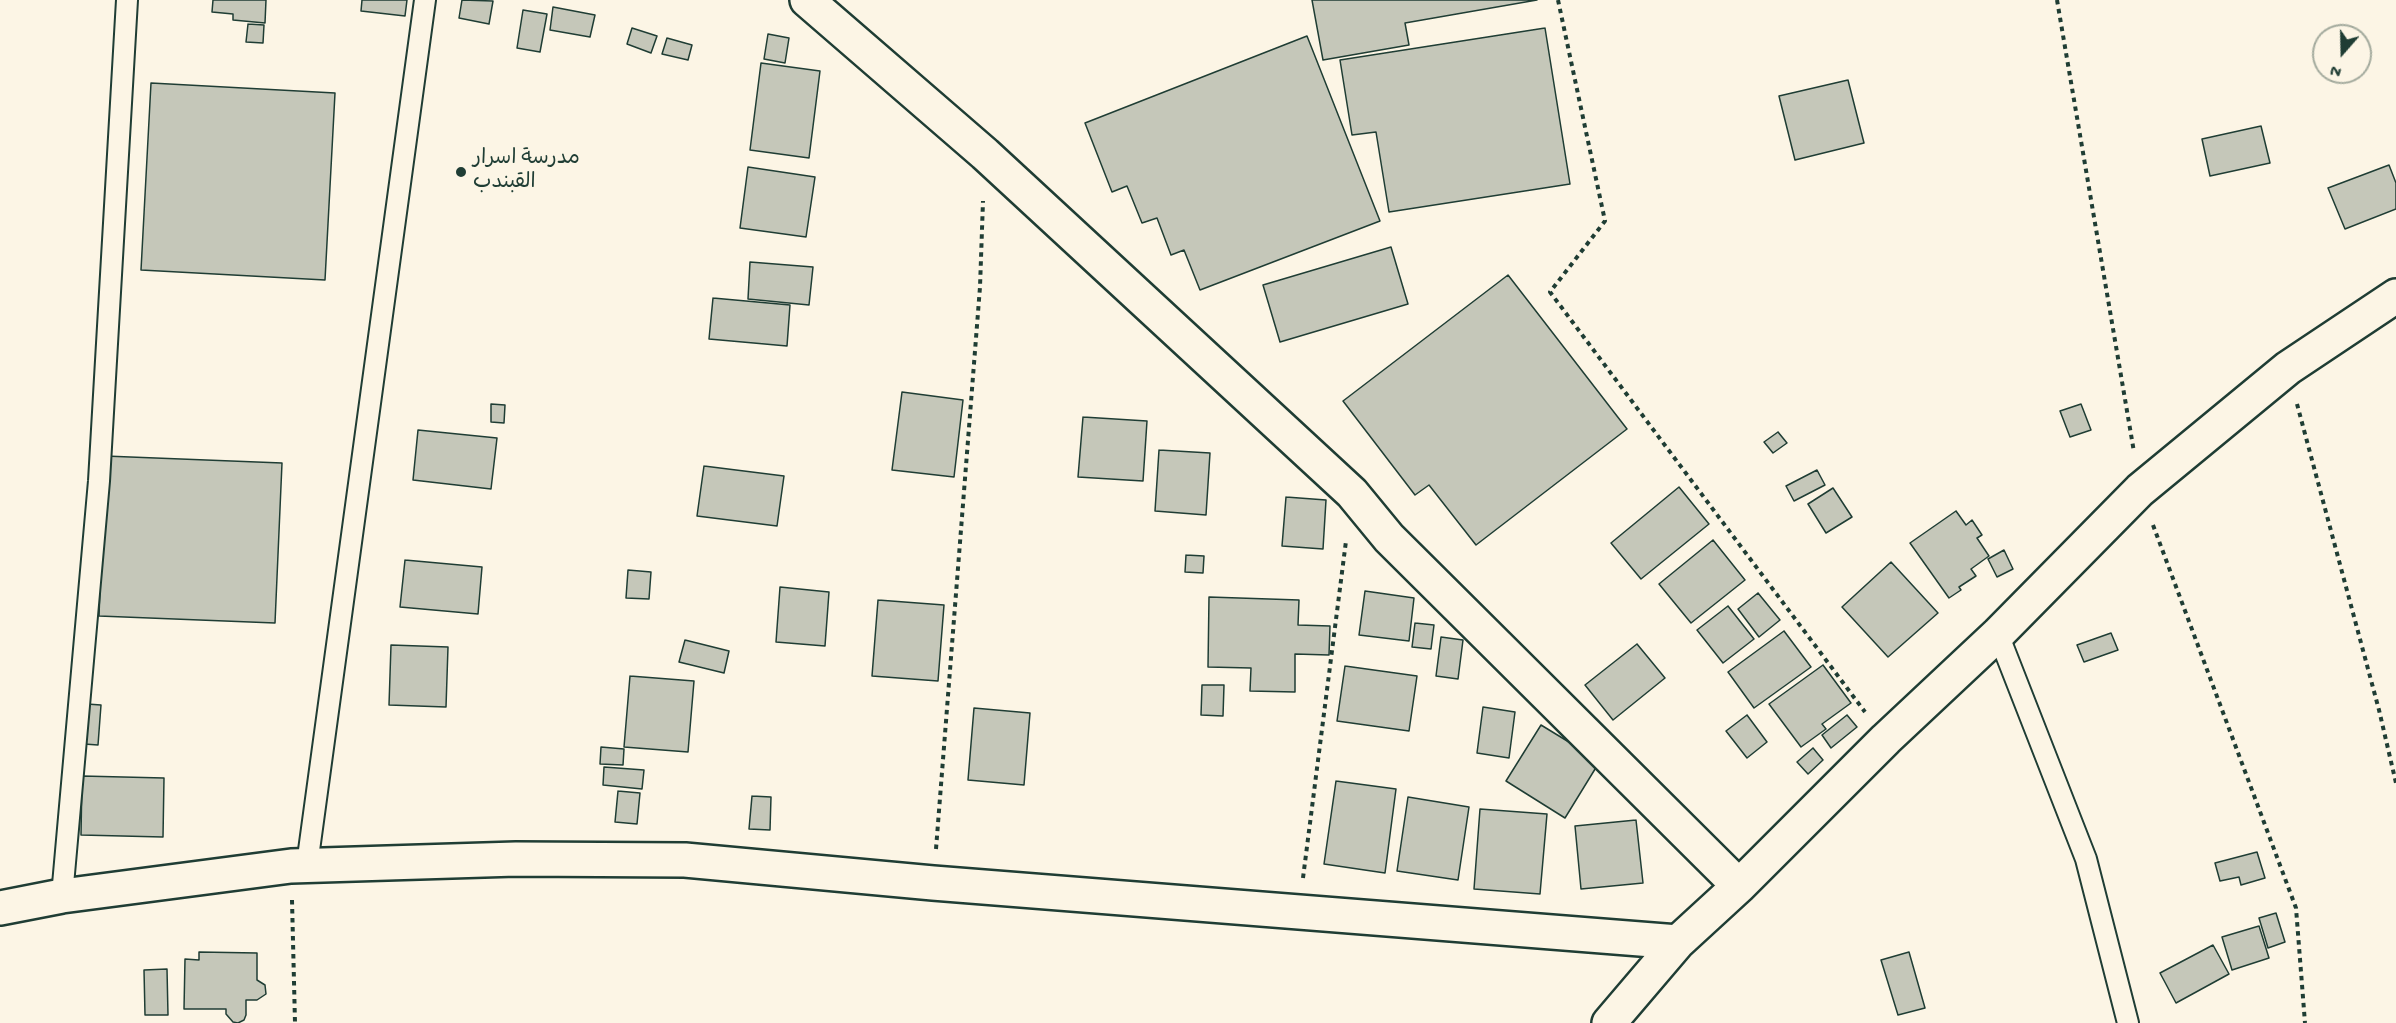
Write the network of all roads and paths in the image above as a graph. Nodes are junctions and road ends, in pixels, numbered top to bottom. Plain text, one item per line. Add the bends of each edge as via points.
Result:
1 (127, 0) edge
2 (425, 0) edge
3 (807, 0) edge
4 (1558, 0) edge
5 (2057, 0) edge
6 (985, 154) junction
7 (2396, 296) edge
8 (2288, 368) junction
9 (2140, 490) junction
10 (1352, 493) junction
11 (1998, 634) junction
12 (1886, 739) junction
13 (2396, 783) edge
14 (299, 865) junction
15 (933, 883) junction
16 (1739, 886) junction
17 (62, 896) junction
18 (0, 908) edge
19 (1298, 912) junction
20 (1678, 942) junction
21 (295, 1023) edge
22 (1609, 1023) edge
23 (2128, 1023) edge
24 (2305, 1023) edge

1 - 17 lane via 99,481
2 - 14 lane
3 - 6 street
4 - 12 path via 1605,221 1550,292
5 - 9 path
6 - 10 street
6 - 15 path via 980,287
7 - 8 street
8 - 9 street
8 - 13 path
9 - 11 street
9 - 24 path via 2296,909
10 - 16 street via 1389,538
10 - 19 path
11 - 12 street
11 - 23 lane via 2086,859
12 - 16 street
14 - 15 street via 516,859 685,860
14 - 17 street
14 - 21 path
15 - 19 street
16 - 20 street
17 - 18 street
19 - 20 street
20 - 22 street

